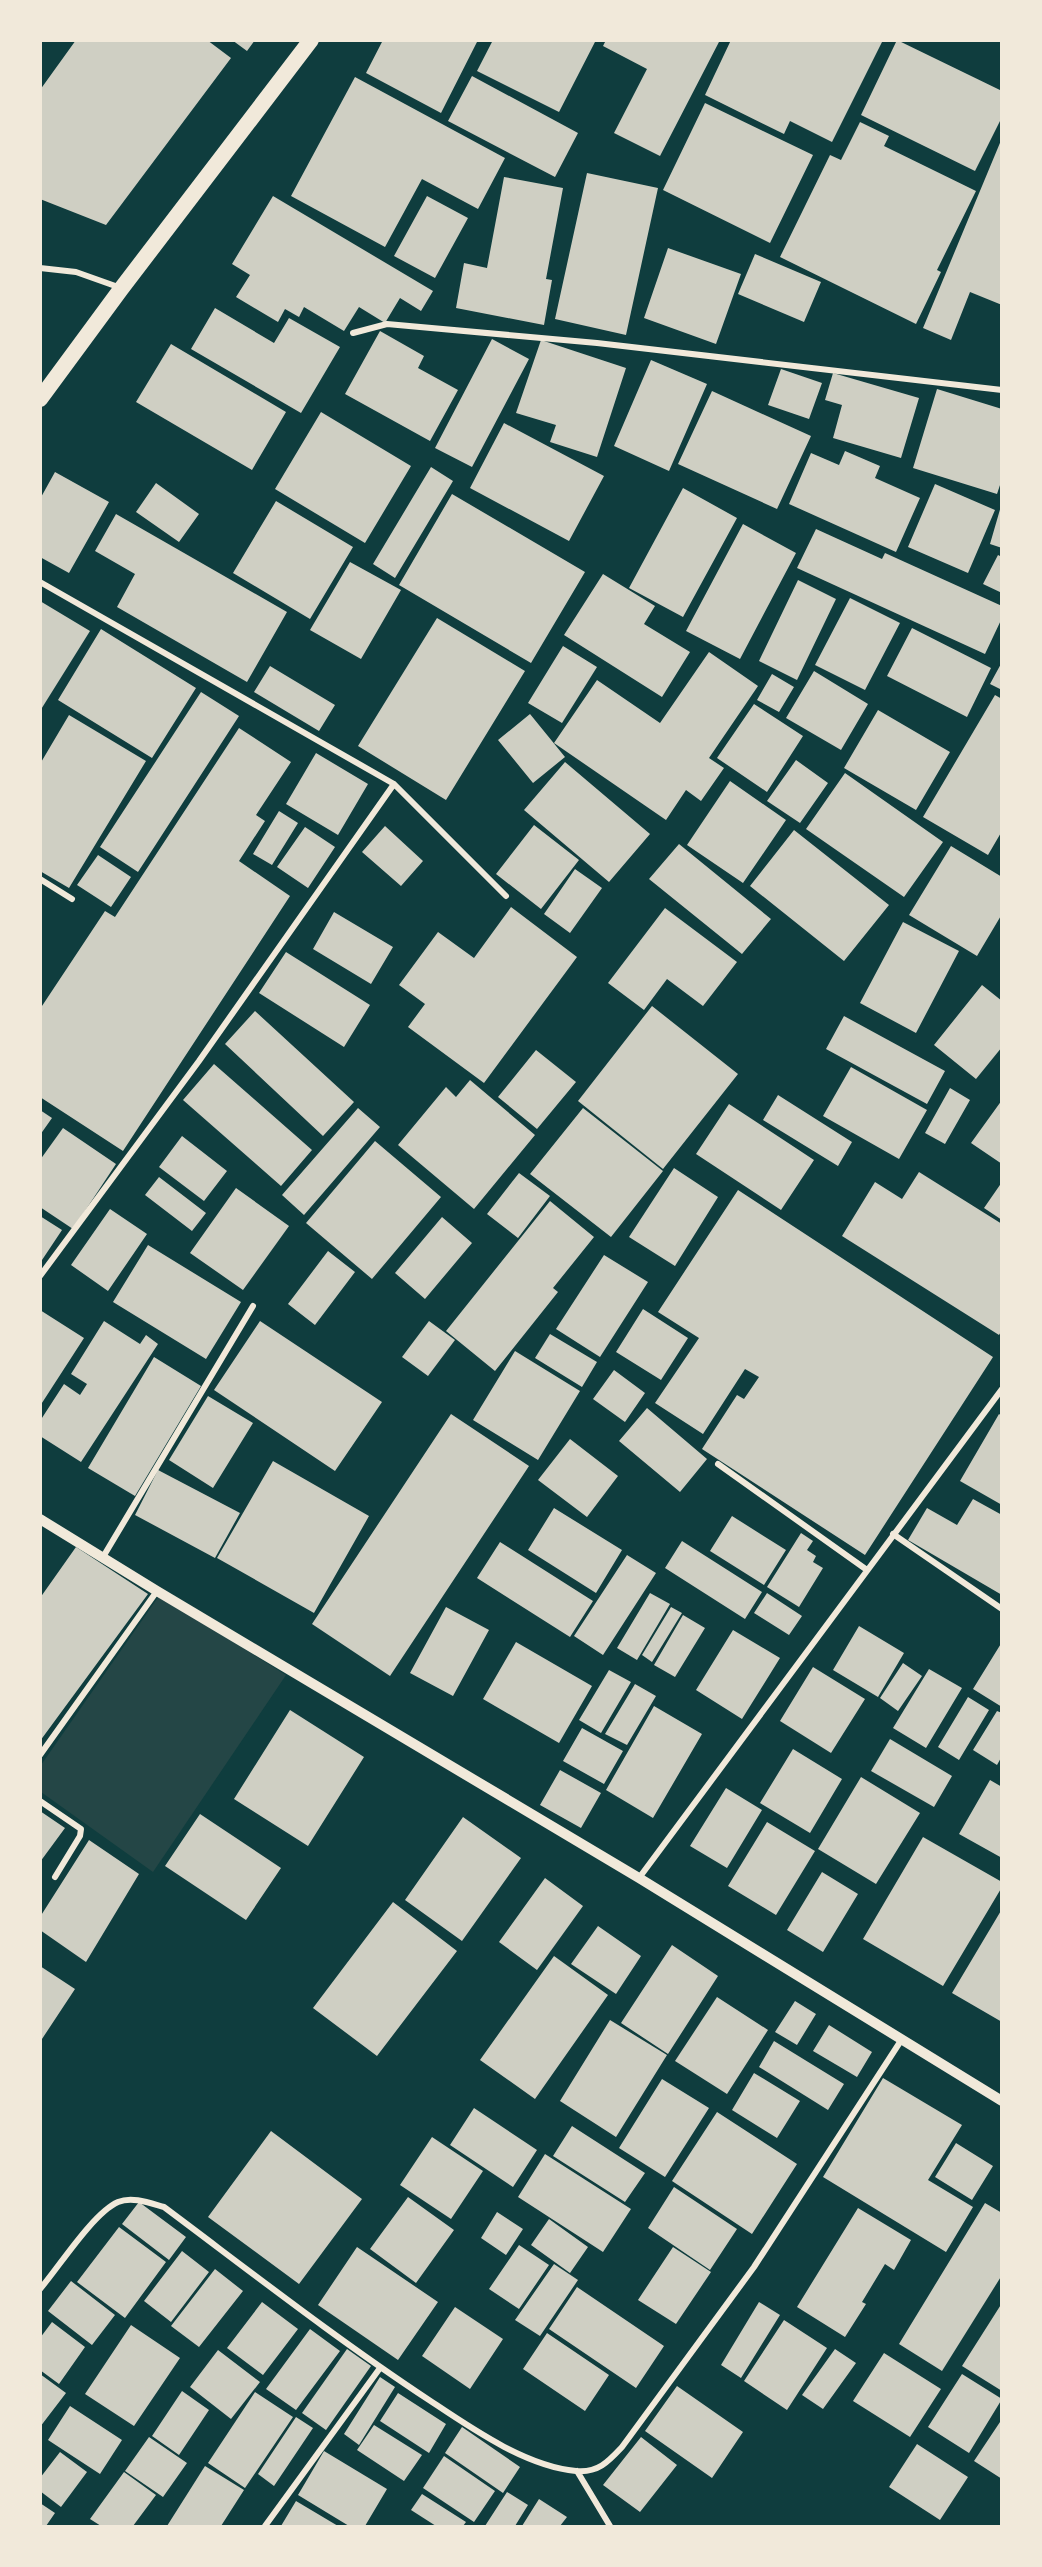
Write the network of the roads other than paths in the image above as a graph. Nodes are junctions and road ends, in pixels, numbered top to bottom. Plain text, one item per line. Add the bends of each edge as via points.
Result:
1 (311, 40) edge
2 (40, 268) edge
3 (121, 289) junction
4 (353, 333) dead end
5 (1002, 390) edge
6 (40, 399) edge
7 (40, 582) edge
8 (394, 784) junction
9 (40, 879) edge
10 (506, 896) dead end
11 (72, 899) dead end
12 (40, 1276) edge
13 (253, 1306) dead end
14 (1002, 1389) edge
15 (718, 1464) dead end
16 (40, 1518) edge
17 (892, 1534) junction
18 (103, 1557) junction
19 (867, 1570) junction
20 (157, 1591) junction
21 (1002, 1609) edge
22 (40, 1755) edge
23 (40, 1801) edge
24 (55, 1876) dead end
25 (639, 1878) junction
26 (903, 2038) junction
27 (1002, 2101) edge
28 (40, 2289) edge
29 (380, 2368) junction
30 (577, 2471) junction
31 (265, 2526) edge
32 (610, 2526) edge

1 - 3 highway
2 - 3 street via 76,272
3 - 6 highway
4 - 5 street via 387,324 480,332
7 - 8 street
8 - 10 street
8 - 12 street via 199,1061
9 - 11 street
13 - 18 street
14 - 17 street
15 - 19 street
16 - 18 street
17 - 19 street
17 - 21 street
18 - 20 street
19 - 25 street
20 - 22 street
20 - 25 street
23 - 24 street via 81,1829
25 - 26 street
26 - 27 street
26 - 30 street via 754,2267 622,2447 602,2468
28 - 29 street via 102,2212 120,2201 141,2200 164,2207
29 - 30 street via 475,2430 535,2461
29 - 31 street
30 - 32 street

